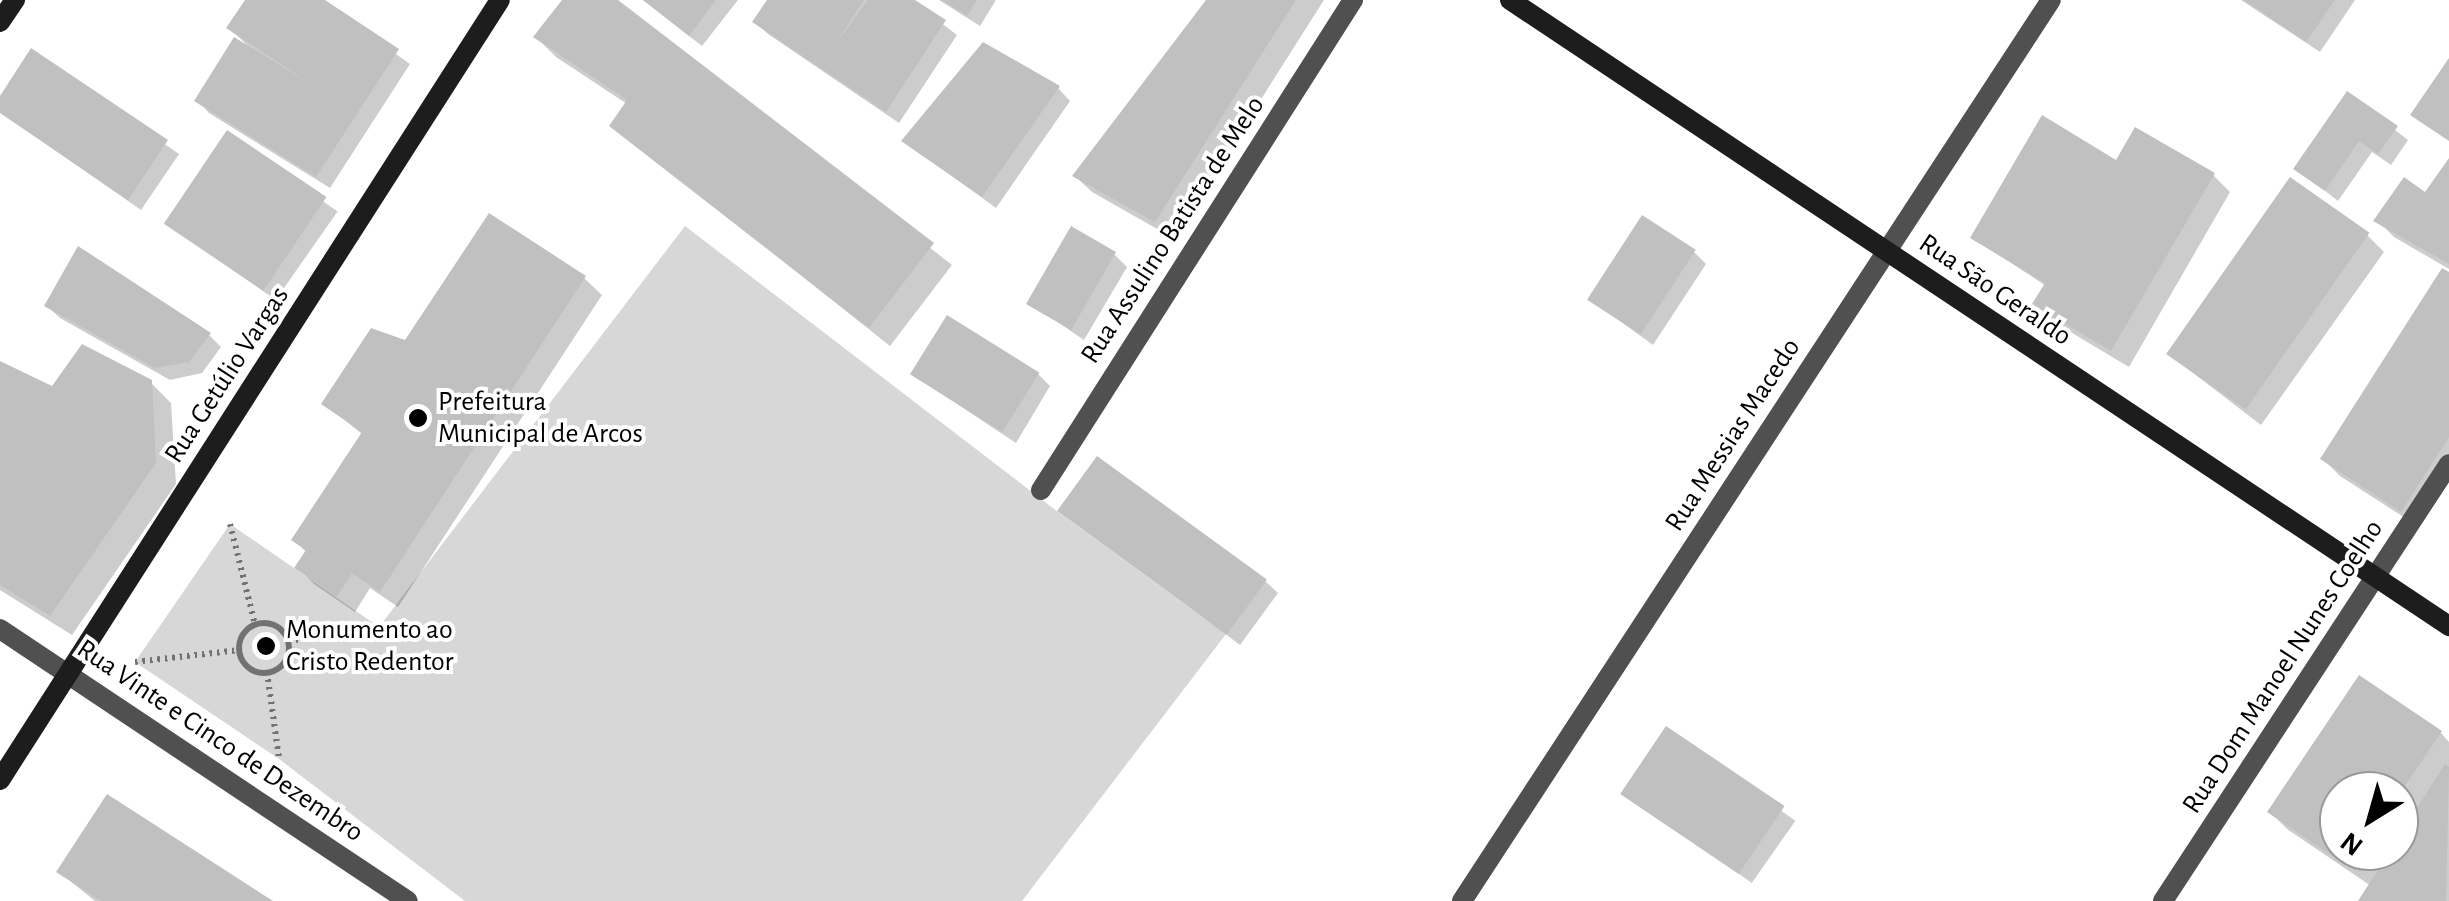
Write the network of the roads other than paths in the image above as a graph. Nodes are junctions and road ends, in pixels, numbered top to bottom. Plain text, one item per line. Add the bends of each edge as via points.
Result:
1 (15, 0) edge
2 (500, 0) edge
3 (1353, 0) edge
4 (1510, 0) edge
5 (2050, 0) edge
6 (0, 22) edge
7 (1887, 251) junction
8 (2449, 464) edge
9 (1041, 490) dead end
10 (2375, 576) junction
11 (2449, 626) edge
12 (0, 628) edge
13 (69, 672) junction
14 (0, 780) edge
15 (408, 901) edge
16 (1462, 901) edge
17 (2163, 901) edge

1 - 6 street
2 - 13 street, Rua Getúlio Vargas
3 - 9 street, Rua Assulino Batista de Melo
4 - 7 street, Rua São Geraldo
5 - 7 street, Rua Messias Macedo
7 - 10 street, Rua São Geraldo
7 - 16 street, Rua Messias Macedo
8 - 10 street, Rua Dom Manoel Nunes Coelho
10 - 11 street, Rua São Geraldo
10 - 17 street, Rua Dom Manoel Nunes Coelho
12 - 13 street, Rua Vinte e Cinco de Dezembro
13 - 14 street, Rua Getúlio Vargas
13 - 15 street, Rua Vinte e Cinco de Dezembro

